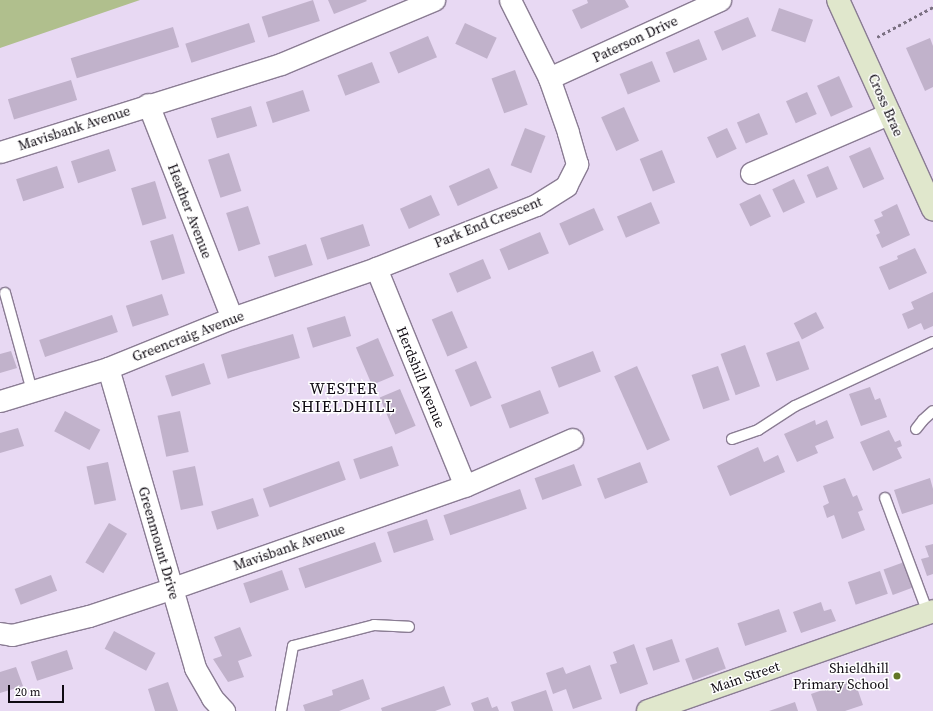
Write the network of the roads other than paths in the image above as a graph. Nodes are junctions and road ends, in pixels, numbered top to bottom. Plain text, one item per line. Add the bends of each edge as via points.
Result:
1 (434, 0) edge
2 (510, 0) edge
3 (720, 0) edge
4 (838, 0) edge
5 (549, 78) junction
6 (148, 104) junction
7 (890, 113) junction
8 (0, 152) edge
9 (751, 173) dead end
10 (933, 209) edge
11 (376, 268) junction
12 (5, 293) dead end
13 (232, 318) junction
14 (933, 342) edge
15 (108, 368) junction
16 (32, 391) junction
17 (0, 401) edge
18 (933, 411) edge
19 (916, 429) dead end
20 (572, 439) dead end
21 (732, 439) dead end
22 (466, 486) junction
23 (885, 498) dead end
24 (173, 588) junction
25 (930, 612) edge
26 (410, 627) dead end
27 (0, 633) edge
28 (224, 711) edge
29 (281, 711) edge
30 (648, 711) edge

1 - 6 street via 280,64
2 - 5 street, Park End Crescent
3 - 5 street, Paterson Drive
4 - 7 street, Cross Brae
5 - 11 street, Park End Crescent via 577,164 566,186 536,205
6 - 8 street, Mavisbank Avenue
6 - 13 street, Heather Avenue
7 - 9 street
7 - 10 street, Cross Brae
11 - 13 street, Greencraig Avenue
11 - 22 street, Herdshill Avenue
12 - 16 lane
13 - 15 street, Greencraig Avenue
14 - 21 lane via 795,406 758,430
15 - 16 street, Greencraig Avenue
15 - 24 street, Greenmount Drive
16 - 17 street, Greencraig Avenue
18 - 19 lane
20 - 22 street, Mavisbank Avenue
22 - 24 street, Mavisbank Avenue
23 - 25 lane
24 - 27 street, Mavisbank Avenue via 89,616 12,635
24 - 28 street, Greenmount Drive via 195,668 212,698
25 - 30 street, Main Street
26 - 29 lane via 374,625 293,646

